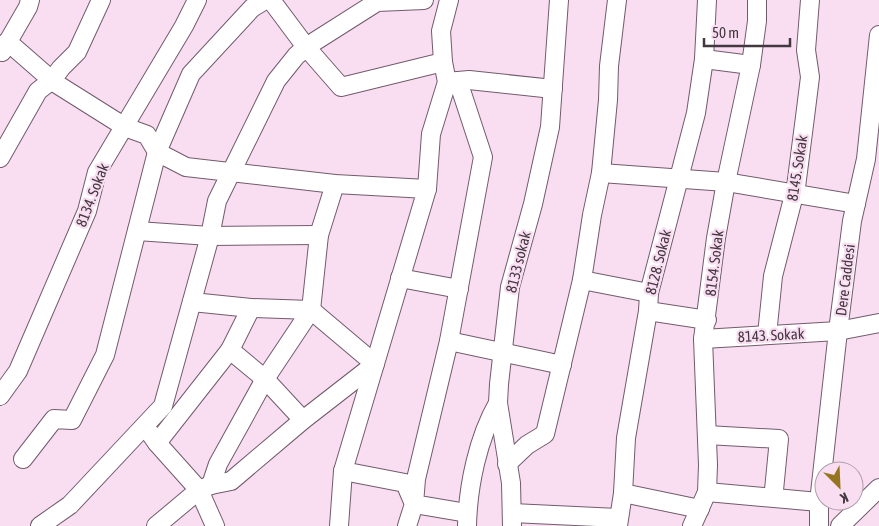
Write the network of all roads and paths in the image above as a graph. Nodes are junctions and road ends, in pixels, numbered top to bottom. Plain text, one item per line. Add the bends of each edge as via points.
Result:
1 (30, 0) edge
2 (101, 0) edge
3 (265, 0) edge
4 (271, 0) edge
5 (424, 0) edge
6 (449, 0) edge
7 (559, 0) edge
8 (617, 0) edge
9 (707, 0) edge
10 (757, 0) edge
11 (810, 0) edge
12 (194, 1) edge
13 (879, 37) edge
14 (306, 47) junction
15 (3, 48) edge
16 (704, 59) junction
17 (443, 62) junction
18 (751, 65) junction
19 (52, 80) junction
20 (452, 82) junction
21 (553, 89) junction
22 (125, 126) junction
23 (157, 152) junction
24 (0, 158) edge
25 (232, 172) junction
26 (601, 173) junction
27 (679, 179) junction
28 (726, 182) junction
29 (335, 184) junction
30 (427, 189) junction
31 (794, 194) junction
32 (856, 204) junction
33 (137, 231) junction
34 (210, 236) junction
35 (319, 236) junction
36 (400, 278) junction
37 (582, 280) junction
38 (459, 289) junction
39 (649, 293) junction
40 (192, 302) junction
41 (252, 308) junction
42 (311, 310) junction
43 (648, 311) junction
44 (707, 320) junction
45 (879, 323) edge
46 (838, 331) junction
47 (767, 335) junction
48 (704, 339) junction
49 (449, 341) junction
50 (230, 350) junction
51 (503, 353) junction
52 (375, 364) junction
53 (562, 365) junction
54 (265, 379) junction
55 (0, 396) edge
56 (498, 403) junction
57 (303, 420) junction
58 (145, 426) junction
59 (706, 435) junction
60 (157, 443) junction
61 (23, 460) dead end
62 (824, 461) edge
63 (507, 464) junction
64 (343, 470) junction
65 (205, 487) junction
66 (879, 488) edge
67 (707, 492) junction
68 (623, 494) junction
69 (771, 497) junction
70 (814, 501) edge
71 (414, 504) junction
72 (700, 509) junction
73 (820, 511) edge
74 (512, 519) edge
75 (467, 520) edge
76 (618, 522) edge
77 (40, 526) edge
78 (156, 526) edge
79 (214, 526) edge
80 (339, 526) edge
81 (407, 526) edge
82 (692, 526) edge
83 (819, 526) edge
84 (840, 526) edge

1 - 15 street
2 - 19 street via 77,52
3 - 23 street via 252,8 191,74
4 - 14 street
5 - 14 street via 377,2
6 - 17 street via 441,31
7 - 21 street, 8133 sokak
8 - 26 street
9 - 16 street, 8128. Sokak
10 - 18 street, 8154. Sokak
11 - 31 street, 8145. Sokak via 806,50 810,77
12 - 22 street, 8134. Sokak
13 - 32 street, Dere Caddesi via 866,159
14 - 17 street via 341,87
14 - 25 street via 276,80
15 - 19 street
16 - 18 street
16 - 27 street, 8128. Sokak via 696,113
17 - 20 street
18 - 28 street, 8154. Sokak
19 - 22 street
19 - 24 street via 38,90
20 - 21 street via 469,80
20 - 30 street via 432,134
20 - 38 street via 483,157
21 - 51 street, 8133 sokak via 546,146 510,287
22 - 23 street via 147,135
22 - 55 street, 8134. Sokak via 97,172 86,211 18,371
23 - 25 street via 186,167
23 - 33 street
25 - 29 street
25 - 34 street via 217,200
26 - 27 street
26 - 37 street
27 - 28 street
27 - 39 street, 8128. Sokak
28 - 31 street
28 - 44 street, 8154. Sokak
29 - 30 street
29 - 35 street
30 - 36 street
31 - 32 street
31 - 47 street, 8145. Sokak via 773,276
32 - 46 street, Dere Caddesi
33 - 34 street
33 - 61 street via 105,355 72,420 54,419
34 - 35 street
34 - 40 street
35 - 42 street
36 - 38 street
36 - 52 street
37 - 39 street
37 - 53 street
38 - 49 street
39 - 43 street, 8128. Sokak
40 - 41 street
40 - 58 street via 162,406
41 - 42 street
41 - 50 street
42 - 52 street
42 - 54 street
43 - 44 street
43 - 68 street, 8128. Sokak via 626,438
44 - 48 street, 8154. Sokak
45 - 46 street, 8143. Sokak
46 - 47 street, 8143. Sokak
46 - 62 street, Dere Caddesi
47 - 48 street, 8143. Sokak
48 - 59 street, 8154. Sokak
49 - 51 street
49 - 71 street via 416,478
50 - 54 street
50 - 60 street
51 - 53 street
51 - 56 street, 8133 sokak
52 - 57 street
52 - 64 street
53 - 63 street via 545,434 527,445
54 - 57 street
54 - 65 street
56 - 63 street, 8133 sokak
56 - 75 street via 482,438 468,500
57 - 65 street via 231,481
58 - 60 street
58 - 77 street via 70,505
59 - 67 street, 8154. Sokak
59 - 69 street via 779,439
60 - 65 street
63 - 74 street, 8133 sokak
64 - 71 street via 405,483
64 - 80 street
65 - 78 street
65 - 79 street
66 - 84 street
67 - 69 street
67 - 72 street, 8154. Sokak
68 - 72 street
68 - 76 street, 8128. Sokak
69 - 70 street
71 - 75 street
71 - 81 street
72 - 82 street, 8154. Sokak
73 - 83 street, Dere Caddesi
74 - 76 street

